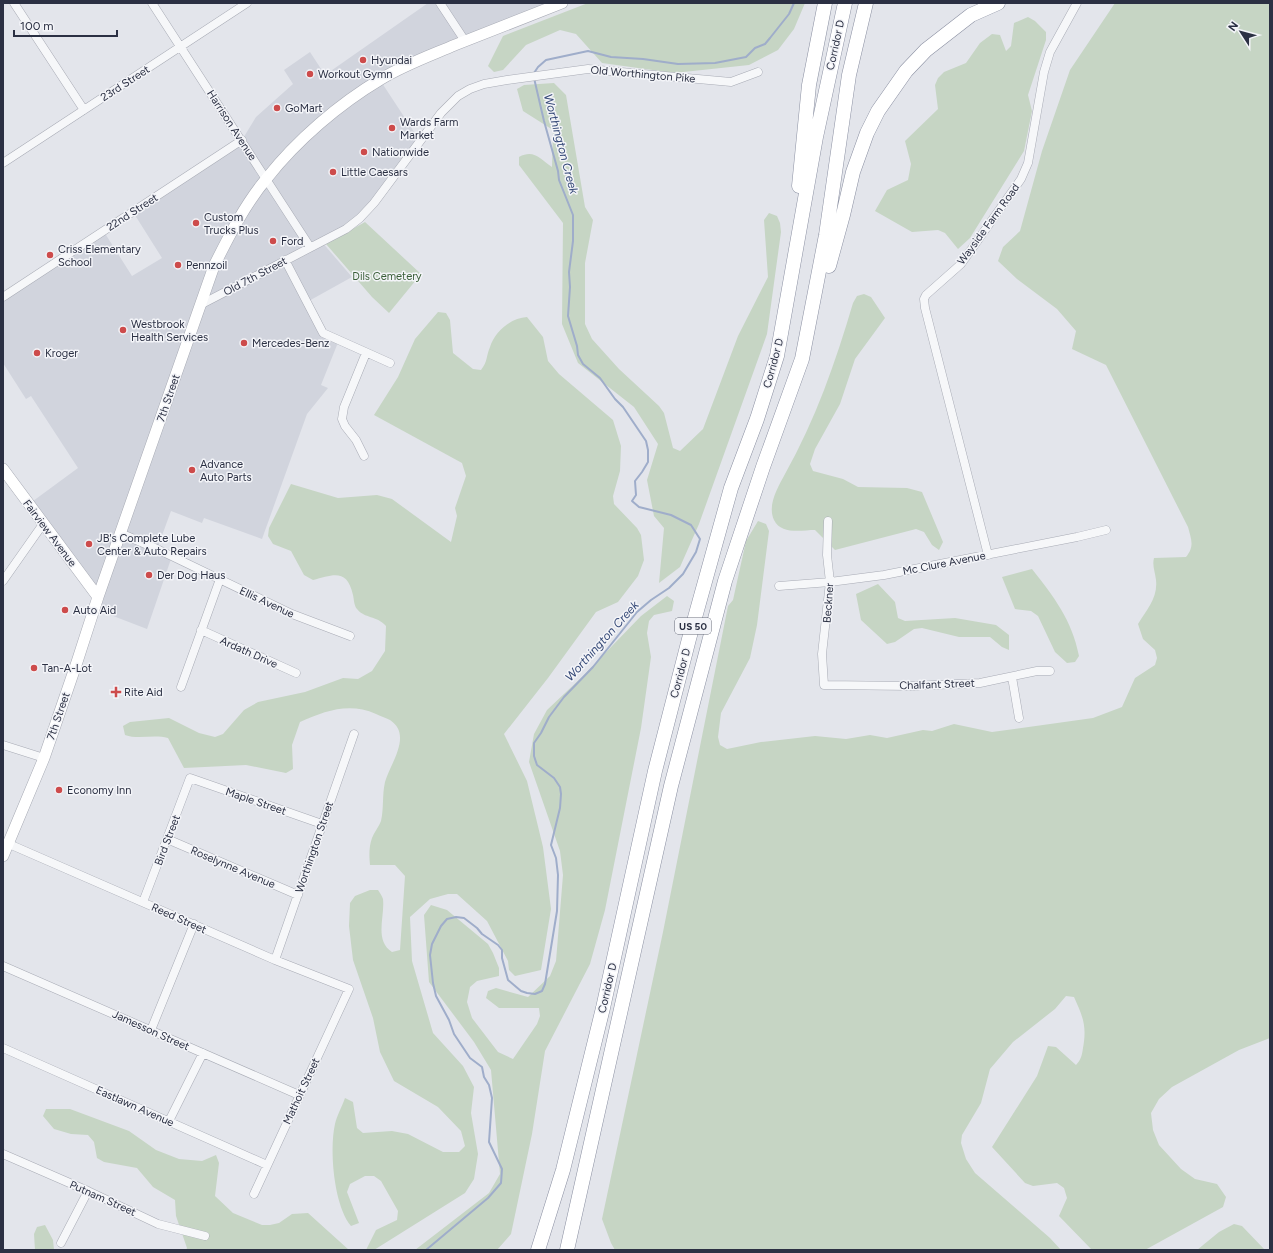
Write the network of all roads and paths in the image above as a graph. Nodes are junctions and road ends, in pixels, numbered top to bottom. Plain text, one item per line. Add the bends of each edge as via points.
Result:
1 (14, 3) edge
2 (152, 3) edge
3 (247, 3) edge
4 (440, 3) edge
5 (562, 3) edge
6 (825, 3) edge
7 (844, 3) edge
8 (866, 3) edge
9 (998, 3) edge
10 (1077, 3) edge
11 (465, 41) junction
12 (180, 47) junction
13 (758, 72) dead end
14 (458, 96) joint
15 (84, 110) junction
16 (242, 140) junction
17 (3, 163) edge
18 (266, 178) junction
19 (310, 247) junction
20 (285, 260) junction
21 (794, 261) junction
22 (3, 297) edge
23 (200, 305) junction
24 (366, 353) junction
25 (802, 359) junction
26 (390, 363) dead end
27 (364, 456) dead end
28 (3, 469) edge
29 (828, 521) dead end
30 (43, 524) junction
31 (1106, 530) dead end
32 (120, 533) junction
33 (988, 555) junction
34 (220, 579) junction
35 (3, 581) edge
36 (830, 582) junction
37 (779, 586) dead end
38 (98, 597) junction
39 (201, 630) junction
40 (350, 636) dead end
41 (1050, 671) dead end
42 (296, 673) dead end
43 (1012, 677) junction
44 (824, 685) joint
45 (181, 687) dead end
46 (1019, 718) dead end
47 (354, 734) dead end
48 (3, 745) edge
49 (44, 758) junction
50 (190, 778) joint
51 (322, 824) junction
52 (167, 839) junction
53 (9, 844) junction
54 (3, 856) edge
55 (298, 895) junction
56 (143, 902) junction
57 (194, 924) junction
58 (275, 960) junction
59 (3, 966) edge
60 (349, 989) joint
61 (150, 1030) junction
62 (3, 1048) edge
63 (204, 1053) junction
64 (299, 1095) junction
65 (169, 1121) junction
66 (3, 1154) edge
67 (267, 1165) junction
68 (88, 1191) junction
69 (254, 1194) dead end
70 (205, 1236) dead end
71 (61, 1244) dead end
72 (538, 1250) edge
73 (567, 1250) edge

1 - 15 street
2 - 12 street, Harrison Avenue
3 - 12 street, 23rd Street
4 - 11 street
5 - 11 main road, 7th Street
6 - 21 highway via 810,84
7 - 21 highway, Corridor D / US 50
8 - 25 highway, Corridor D / US 50 via 849,76 826,235
9 - 25 highway via 971,15 926,50 906,71 878,111 853,172
10 - 33 street, Wayside Farm Road via 1050,52 1028,162 1021,179 962,264 924,299
11 - 18 main road, 7th Street via 408,64 342,106 309,133
12 - 15 street, 23rd Street
12 - 16 street, Harrison Avenue
13 - 14 street, Old Worthington Pike via 731,82 588,69 484,84
14 - 19 street, Old 7th Street via 441,113 360,218 346,229
15 - 17 street, 23rd Street
16 - 18 street, Harrison Avenue
16 - 22 street, 22nd Street
18 - 19 street, Harrison Avenue
18 - 23 main road, 7th Street via 223,247
19 - 20 street, Old 7th Street
20 - 23 street, Old 7th Street
20 - 24 street via 323,333
21 - 72 highway, Corridor D / US 50 via 777,356 731,488 689,640 655,771 599,1023 563,1170
23 - 32 main road, 7th Street
24 - 26 street
24 - 27 street via 344,407 342,419
25 - 73 highway, Corridor D / US 50 via 725,581 672,786
28 - 30 main road, Fairview Avenue
29 - 36 street, Beckner via 827,555
30 - 35 street
30 - 38 main road, Fairview Avenue
31 - 33 street, Mc Clure Avenue
32 - 34 street, Ellis Avenue
32 - 38 main road, 7th Street
33 - 36 street, Mc Clure Avenue via 884,575
34 - 39 street
34 - 40 street, Ellis Avenue via 292,614
36 - 37 street, Mc Clure Avenue
36 - 44 street, Beckner via 822,654
38 - 49 main road, 7th Street
39 - 42 street, Ardath Drive
39 - 45 street
41 - 43 street, Chalfant Street via 1037,671
43 - 44 street, Chalfant Street via 980,683 911,686
43 - 46 street
47 - 51 street, Worthington Street
48 - 49 street
49 - 53 main road, 7th Street
50 - 51 street, Maple Street
50 - 52 street, Bird Street
51 - 55 street, Worthington Street
52 - 55 street, Roselynne Avenue
52 - 56 street, Bird Street
53 - 54 main road, 7th Street
53 - 56 street, Reed Street
55 - 58 street, Worthington Street
56 - 57 street, Reed Street
57 - 58 street, Reed Street
57 - 61 street
58 - 60 street, Reed Street
59 - 61 street, Jamesson Street
60 - 64 street, Mathoit Street
61 - 63 street, Jamesson Street
62 - 65 street, Eastlawn Avenue
63 - 64 street, Jamesson Street
63 - 65 street
64 - 67 street, Mathoit Street
65 - 67 street, Eastlawn Avenue
66 - 68 street, Putnam Street
67 - 69 street, Mathoit Street
68 - 70 street, Putnam Street via 158,1224
68 - 71 street

